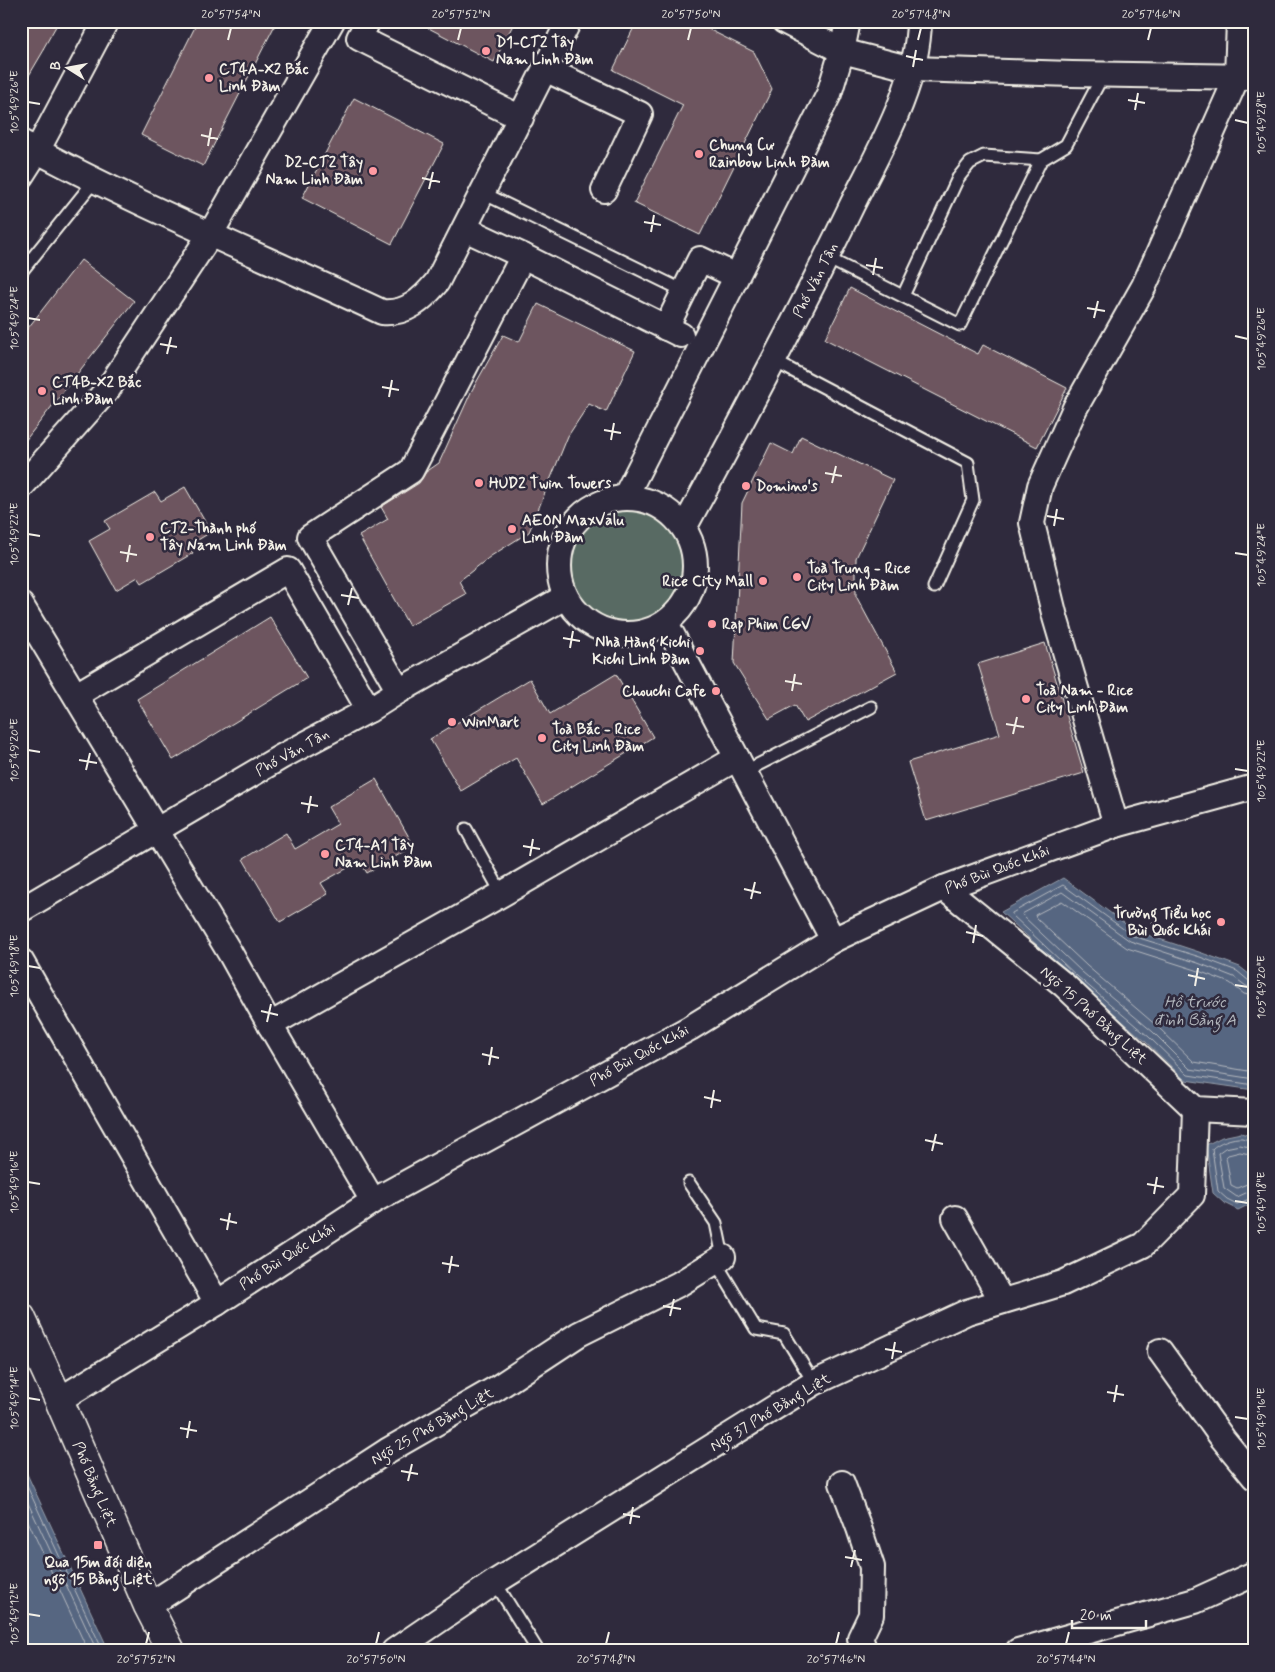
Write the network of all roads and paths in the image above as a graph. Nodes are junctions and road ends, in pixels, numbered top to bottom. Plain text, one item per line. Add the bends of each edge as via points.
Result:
1 (106, 21) edge
2 (332, 21) edge
3 (368, 21) edge
4 (569, 21) edge
5 (784, 21) edge
6 (848, 21) edge
7 (918, 21) edge
8 (1239, 21) edge
9 (842, 51) junction
10 (545, 68) junction
11 (912, 70) junction
12 (1102, 75) junction
13 (1246, 77) edge
14 (521, 118) junction
15 (29, 146) edge
16 (1041, 160) junction
17 (21, 176) edge
18 (94, 180) junction
19 (604, 190) dead end
20 (483, 193) junction
21 (465, 229) junction
22 (210, 235) junction
23 (523, 256) junction
24 (827, 258) junction
25 (21, 272) edge
26 (736, 276) junction
27 (684, 292) junction
28 (903, 296) junction
29 (774, 361) junction
30 (21, 487) edge
31 (625, 497) junction
32 (684, 528) junction
33 (934, 587) dead end
34 (566, 597) junction
35 (21, 605) edge
36 (666, 623) junction
37 (399, 691) junction
38 (76, 695) junction
39 (871, 707) dead end
40 (369, 710) junction
41 (741, 765) junction
42 (1254, 787) edge
43 (1116, 825) junction
44 (466, 829) dead end
45 (156, 830) junction
46 (944, 888) junction
47 (502, 894) junction
48 (21, 910) edge
49 (833, 940) junction
50 (21, 961) edge
51 (270, 1025) junction
52 (1195, 1109) junction
53 (1254, 1112) edge
54 (689, 1184) dead end
55 (373, 1200) junction
56 (955, 1218) dead end
57 (723, 1257) junction
58 (1002, 1301) junction
59 (217, 1303) junction
60 (21, 1317) edge
61 (1160, 1351) dead end
62 (814, 1383) junction
63 (59, 1400) junction
64 (1254, 1477) edge
65 (842, 1483) dead end
66 (1254, 1574) edge
67 (495, 1582) junction
68 (148, 1606) junction
69 (170, 1651) edge
70 (394, 1651) edge
71 (538, 1651) edge
72 (865, 1651) edge
73 (1018, 1651) edge

1 - 15 street
2 - 22 street
3 - 14 street via 360,38
4 - 10 street
5 - 9 street
6 - 9 street
7 - 11 street, Phố Văn Tân
8 - 13 street
9 - 11 street
9 - 26 street via 828,94
10 - 14 street
10 - 19 street via 640,114
11 - 12 street
11 - 24 street, Phố Văn Tân via 891,126
12 - 13 street
12 - 16 lane via 1066,145
13 - 43 street via 1144,286 1072,417 1040,486 1032,523 1055,617
14 - 20 street
15 - 17 street
15 - 18 street
16 - 28 lane via 984,156 970,163 958,178
16 - 28 lane via 960,325
18 - 22 street
18 - 25 lane
20 - 21 street
20 - 27 lane
21 - 22 street via 426,296 411,307 388,313
21 - 23 street
22 - 30 street via 108,389
23 - 27 street via 673,331
23 - 37 street via 411,472 310,537
24 - 28 lane
24 - 29 street, Phố Văn Tân
26 - 27 street via 700,258
26 - 31 street
29 - 32 street, Phố Văn Tân
29 - 33 lane via 968,463 973,500
31 - 32 street via 662,507
31 - 34 street via 605,501 588,510 563,540 559,578
32 - 36 street via 695,554 695,574 690,593 680,610
34 - 36 street via 576,613 591,626 609,633 629,636 648,632
34 - 37 street, Phố Văn Tân
35 - 38 street
36 - 41 street
37 - 40 street, Phố Văn Tân
38 - 40 street via 288,570
38 - 45 street
39 - 41 lane via 799,743
40 - 45 street, Phố Văn Tân
41 - 47 street
41 - 49 street
42 - 43 street, Phố Bùi Quốc Khái
43 - 46 street, Phố Bùi Quốc Khái
44 - 47 lane
45 - 48 street, Phố Văn Tân
45 - 51 street
46 - 49 street, Phố Bùi Quốc Khái
46 - 52 street, Ngõ 15 Phố Bằng Liệt via 1064,985
47 - 51 street
49 - 55 street, Phố Bùi Quốc Khái via 690,1028
50 - 59 street
51 - 55 street
52 - 53 street
52 - 58 street, Ngõ 37 Phố Bằng Liệt via 1192,1195 1143,1245 1063,1283
54 - 57 lane via 716,1223
55 - 59 street, Phố Bùi Quốc Khái
56 - 58 street
57 - 62 lane via 721,1271 756,1330 784,1334
57 - 68 street, Ngõ 25 Phố Bằng Liệt via 679,1284 580,1334 497,1388 387,1451
58 - 62 street, Ngõ 37 Phố Bằng Liệt via 967,1312
59 - 63 street, Phố Bùi Quốc Khái
60 - 63 street, Phố Bằng Liệt
61 - 64 street
62 - 67 street, Ngõ 37 Phố Bằng Liệt
63 - 68 street, Phố Bằng Liệt
65 - 72 street via 872,1567 871,1615 860,1638
66 - 73 street via 1195,1601
67 - 70 street, Ngõ 37 Phố Bằng Liệt
67 - 71 lane
68 - 69 street, Phố Bằng Liệt

